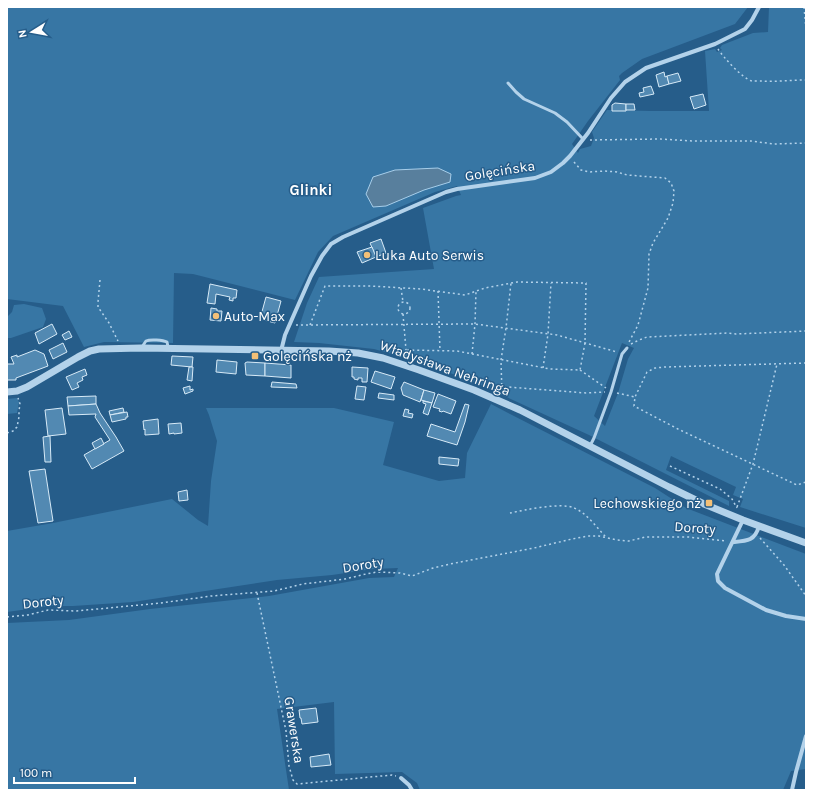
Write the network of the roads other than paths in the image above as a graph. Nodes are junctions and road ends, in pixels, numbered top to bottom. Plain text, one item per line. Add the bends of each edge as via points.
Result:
1 (759, 7) edge
2 (508, 83) dead end
3 (583, 139) junction
4 (626, 348) road end
5 (281, 351) junction
6 (7, 392) edge
7 (590, 446) junction
8 (743, 520) junction
9 (758, 529) junction
10 (733, 542) junction
11 (806, 543) edge
12 (806, 619) edge
13 (806, 736) edge
14 (401, 778) road end
15 (412, 790) edge
16 (792, 790) edge

1 - 3 street, Golęcińska via 752,20 737,33 715,44 646,68 625,82
2 - 3 lane via 524,99 555,113
3 - 5 street, Golęcińska via 570,156 552,172 535,178 446,192 331,244 311,276
4 - 7 lane
5 - 6 street, Władysława Nehringa via 99,349 66,363 27,387
5 - 7 street, Władysława Nehringa via 347,352 390,360 465,386 520,410
7 - 8 street, Władysława Nehringa via 698,501
8 - 9 street, Władysława Nehringa
8 - 10 street
9 - 10 street, Doroty via 752,538
9 - 11 street, Władysława Nehringa
10 - 12 street via 717,574 720,584 766,610
13 - 16 street
14 - 15 street

